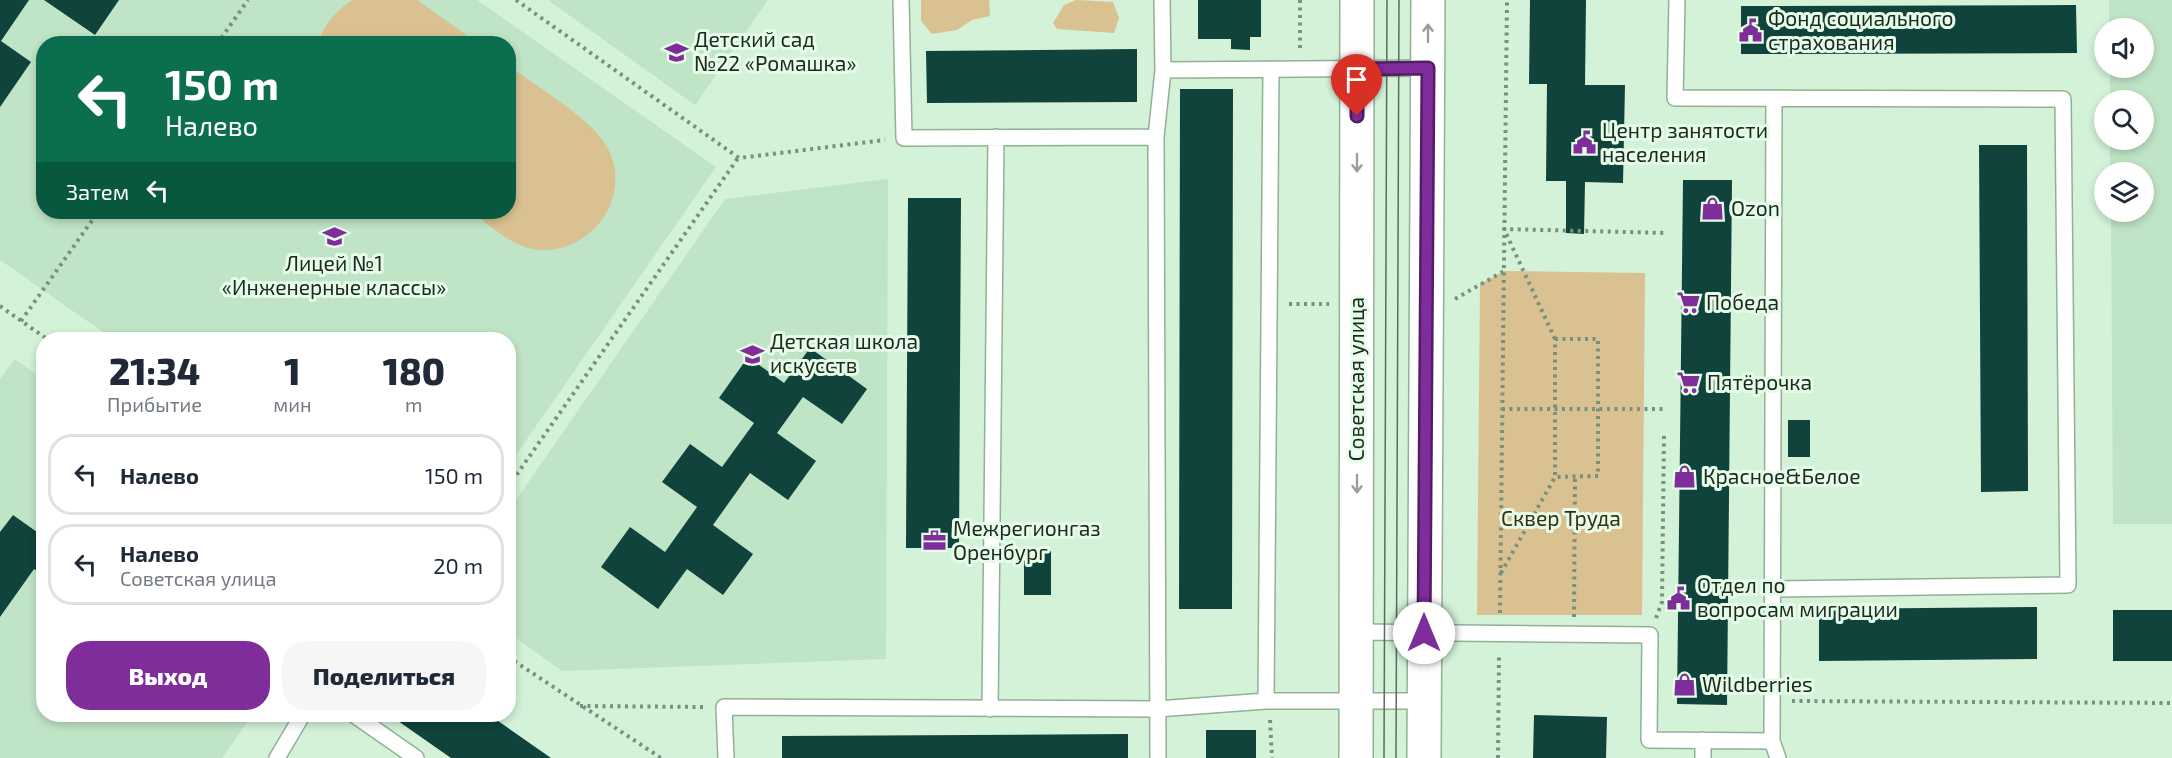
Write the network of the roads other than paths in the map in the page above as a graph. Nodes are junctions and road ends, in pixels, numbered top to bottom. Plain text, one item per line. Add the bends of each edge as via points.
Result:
1 (901, 0) edge
2 (1162, 0) edge
3 (1357, 0) edge
4 (1428, 0) edge
5 (1677, 0) edge
6 (1428, 68) junction
7 (1271, 69) junction
8 (1357, 69) junction
9 (1163, 70) junction
10 (1774, 98) junction
11 (996, 137) junction
12 (1156, 137) junction
13 (1772, 589) junction
14 (1356, 632) junction
15 (1424, 633) junction
16 (1266, 701) junction
17 (1356, 701) junction
18 (1424, 701) junction
19 (990, 709) junction
20 (1157, 709) junction
21 (298, 722) edge
22 (363, 722) edge
23 (1703, 740) junction
24 (1772, 741) junction
25 (410, 756) edge
26 (277, 758) edge
27 (726, 758) edge
28 (1158, 758) edge
29 (1356, 758) edge
30 (1424, 758) edge
31 (1703, 758) edge
32 (1778, 758) edge

1 - 11 lane via 903,138
2 - 9 lane
3 - 8 main road, Советская улица
6 -> 4 main road
5 - 10 lane via 1675,98
6 - 8 lane
6 - 15 main road
7 - 8 lane
7 - 9 lane
7 - 16 lane
8 -> 14 main road, Советская улица
9 - 12 lane
10 - 13 lane
10 - 13 lane via 2063,99 2068,585
11 - 12 lane
11 - 19 lane
12 - 20 lane
13 - 24 lane
14 - 15 lane
14 - 17 main road, Советская улица
15 - 18 main road
15 - 23 lane via 1650,635 1649,740
16 - 17 lane
16 - 20 lane
17 - 18 lane
17 - 29 main road, Советская улица
18 - 30 main road
19 - 20 lane
19 - 27 lane via 724,707
20 - 28 lane
21 - 26 lane
22 - 25 lane
23 - 24 lane
23 - 31 lane
24 - 32 lane

